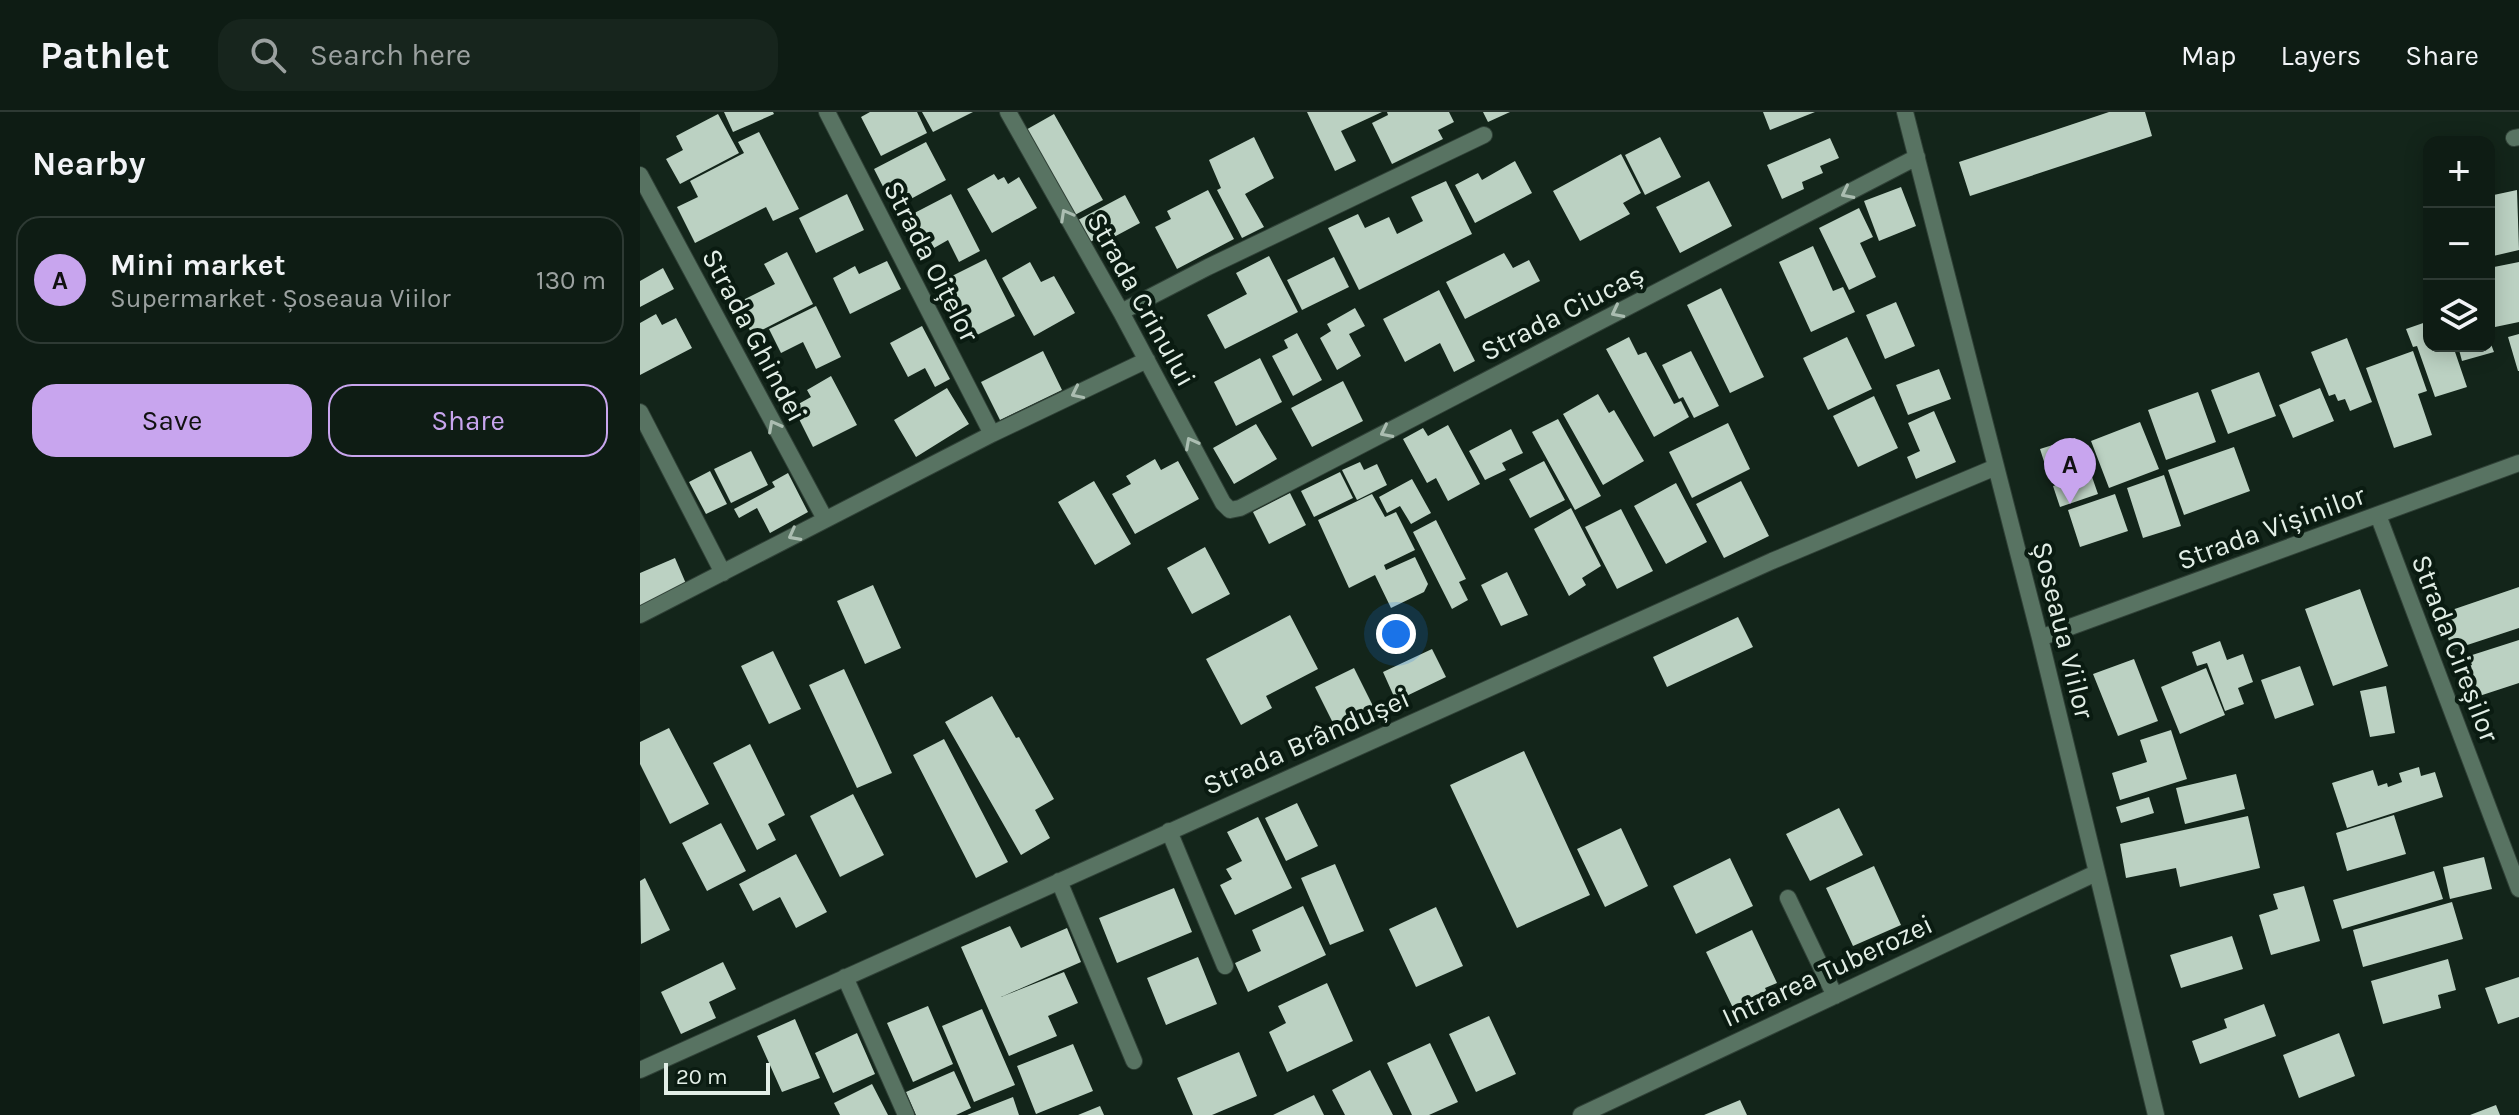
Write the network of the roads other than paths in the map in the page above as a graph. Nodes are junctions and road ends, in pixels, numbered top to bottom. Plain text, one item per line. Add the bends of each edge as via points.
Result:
1 (827, 112) edge
2 (1008, 112) edge
3 (1905, 112) edge
4 (1484, 135) dead end
5 (1917, 157) junction
6 (640, 175) edge
7 (1121, 312) junction
8 (1147, 360) junction
9 (640, 412) edge
10 (992, 434) junction
11 (2519, 463) edge
12 (1996, 467) junction
13 (1230, 510) joint
14 (2378, 515) junction
15 (825, 519) junction
16 (723, 573) junction
17 (640, 615) edge
18 (2040, 638) junction
19 (1169, 831) junction
20 (2096, 873) junction
21 (1059, 881) junction
22 (2519, 889) edge
23 (1788, 898) dead end
24 (1225, 966) dead end
25 (845, 977) junction
26 (1835, 996) junction
27 (1134, 1061) dead end
28 (640, 1070) edge
29 (906, 1115) edge
30 (1581, 1115) edge
31 (2156, 1115) edge

1 - 10 street, Strada Oițelor
7 -> 2 street, Strada Crinului
3 - 5 street, Șoseaua Viilor
4 - 7 street
5 - 12 street, Șoseaua Viilor
5 -> 13 street, Strada Ciucaș
15 -> 6 street, Strada Ghindei
7 - 8 street, Strada Crinului
8 -> 10 street
13 -> 8 street, Strada Crinului
9 - 16 street
10 - 15 street
11 - 14 street, Strada Vișinilor
12 - 18 street, Șoseaua Viilor
12 - 19 street, Strada Brândușei via 1772,561
14 - 18 street, Strada Vișinilor
14 - 22 street, Strada Cireșilor
15 -> 16 street
16 - 17 street
18 - 20 street, Șoseaua Viilor
19 - 21 street, Strada Brândușei
19 - 24 street
20 - 26 street, Intrarea Tuberozei
20 - 31 street, Șoseaua Viilor
21 - 25 street, Strada Brândușei
21 - 27 street
23 - 26 street
25 - 28 street, Strada Brândușei
25 - 29 street
26 - 30 street, Intrarea Tuberozei

